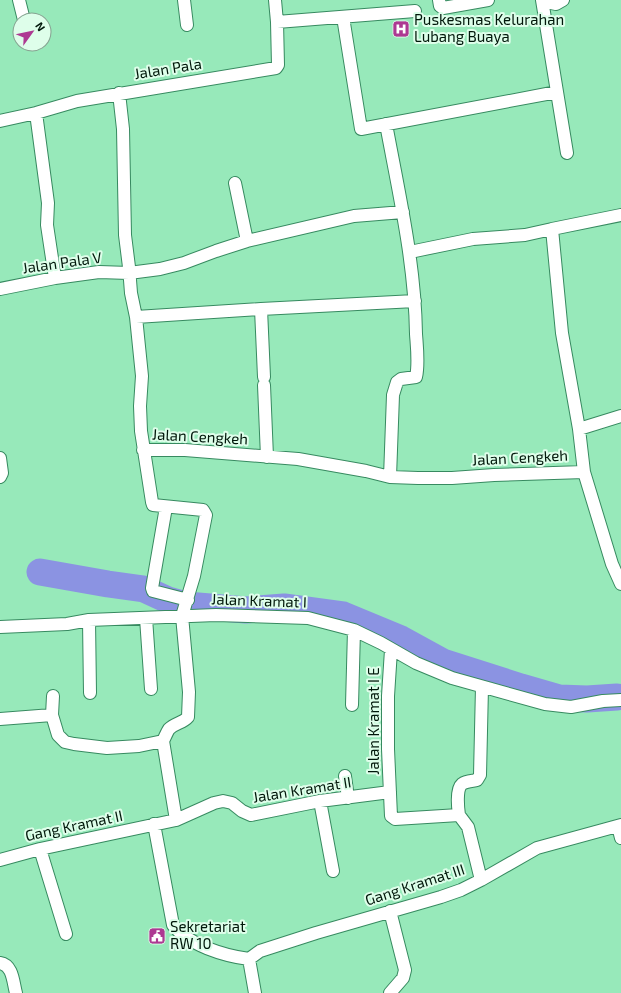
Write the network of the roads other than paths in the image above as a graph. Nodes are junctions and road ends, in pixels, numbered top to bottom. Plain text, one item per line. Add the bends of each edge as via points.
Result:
1 (19, 0) edge
2 (184, 0) edge
3 (275, 0) edge
4 (488, 0) edge
5 (542, 0) edge
6 (548, 0) edge
7 (563, 0) edge
8 (441, 4) edge
9 (22, 12) edge
10 (416, 12) dead end
11 (343, 17) junction
12 (277, 22) junction
13 (187, 25) dead end
14 (557, 92) junction
15 (119, 93) junction
16 (36, 113) junction
17 (0, 121) edge
18 (386, 124) junction
19 (567, 153) dead end
20 (235, 184) dead end
21 (403, 212) junction
22 (621, 215) edge
23 (552, 229) junction
24 (247, 241) junction
25 (410, 252) junction
26 (129, 273) junction
27 (55, 278) junction
28 (0, 289) edge
29 (415, 302) junction
30 (261, 309) junction
31 (136, 317) junction
32 (621, 416) edge
33 (579, 429) junction
34 (143, 450) junction
35 (267, 457) junction
36 (0, 458) edge
37 (584, 472) junction
38 (390, 477) junction
39 (0, 478) edge
40 (166, 507) junction
41 (621, 584) edge
42 (185, 607) junction
43 (146, 618) junction
44 (89, 620) junction
45 (0, 627) edge
46 (354, 630) junction
47 (391, 650) junction
48 (482, 686) junction
49 (152, 689) dead end
50 (90, 693) dead end
51 (53, 696) dead end
52 (621, 700) edge
53 (352, 705) dead end
54 (52, 715) junction
55 (0, 719) edge
56 (163, 740) junction
57 (346, 776) dead end
58 (390, 792) junction
59 (348, 798) junction
60 (320, 801) junction
61 (458, 815) junction
62 (176, 820) junction
63 (154, 824) junction
64 (620, 826) edge
65 (621, 838) edge
66 (40, 849) junction
67 (0, 860) edge
68 (333, 872) dead end
69 (480, 880) junction
70 (390, 911) junction
71 (66, 934) dead end
72 (249, 959) junction
73 (0, 963) edge
74 (16, 993) edge
75 (255, 993) edge
76 (390, 993) edge

1 - 9 street
2 - 13 street
3 - 12 street, Jalan Pala
4 - 8 street
5 - 14 street
6 - 7 street via 556,4
10 - 11 street
11 - 12 street
11 - 18 street via 361,129
12 - 15 street, Jalan Pala via 276,68
14 - 18 street
14 - 19 street
15 - 16 street, Jalan Pala via 77,101
15 - 26 street
16 - 17 street, Jalan Pala
16 - 27 street
18 - 21 street
20 - 24 street
21 - 24 street, Jalan Pala V via 354,216
21 - 25 street
22 - 23 street
23 - 25 street via 525,235 473,239
23 - 33 street, Jalan Cengkeh via 562,333
24 - 26 street, Jalan Pala V via 184,263
25 - 29 street
26 - 27 street, Jalan Pala V via 99,272
26 - 31 street
27 - 28 street, Jalan Pala V
29 - 30 street
29 - 38 street via 416,376 398,380 396,385
30 - 31 street
30 - 35 street
31 - 34 street via 142,376 140,412
32 - 33 street
33 - 37 street, Jalan Cengkeh
34 - 35 street, Jalan Cengkeh via 184,450
34 - 40 street via 153,506
35 - 38 street, Jalan Cengkeh via 311,461
36 - 39 street
37 - 38 street, Jalan Cengkeh via 452,478
37 - 41 street via 612,564
40 - 42 street via 152,588 153,591
40 - 42 street via 203,510 206,515
42 - 43 street, Jalan Kramat I
42 - 46 street, Jalan Kramat I via 216,615 308,618
42 - 56 street via 188,717 169,730
43 - 44 street, Jalan Kramat I
43 - 49 street
44 - 45 street, Jalan Kramat I via 67,624
44 - 50 street
46 - 47 street, Jalan Kramat I
46 - 53 street
47 - 48 street, Jalan Kramat I via 452,678
47 - 58 street, Jalan Kramat I E via 388,696
48 - 52 street, Jalan Kramat I via 545,704 571,707
48 - 61 street via 480,775 478,780 465,783 458,789
51 - 54 street
54 - 55 street
54 - 56 street via 58,735 65,742 119,748
56 - 62 street
57 - 59 street
58 - 59 street, Jalan Kramat II
58 - 61 street, Jalan Kramat I E via 390,814 395,819
59 - 60 street, Jalan Kramat II
60 - 62 street, Jalan Kramat II via 251,815 245,814 232,803 223,801
60 - 68 street
61 - 69 street via 468,827
62 - 63 street, Jalan Kramat II
63 - 66 street, Gang Kramat II
63 - 72 street via 173,925 190,940 212,950
64 - 65 street
64 - 69 street, Gang Kramat III via 537,848
66 - 67 street, Gang Kramat II
66 - 71 street
69 - 70 street, Gang Kramat III via 441,897
70 - 72 street, Gang Kramat III via 260,951
70 - 76 street via 405,970 403,978
72 - 75 street
73 - 74 street via 10,968

